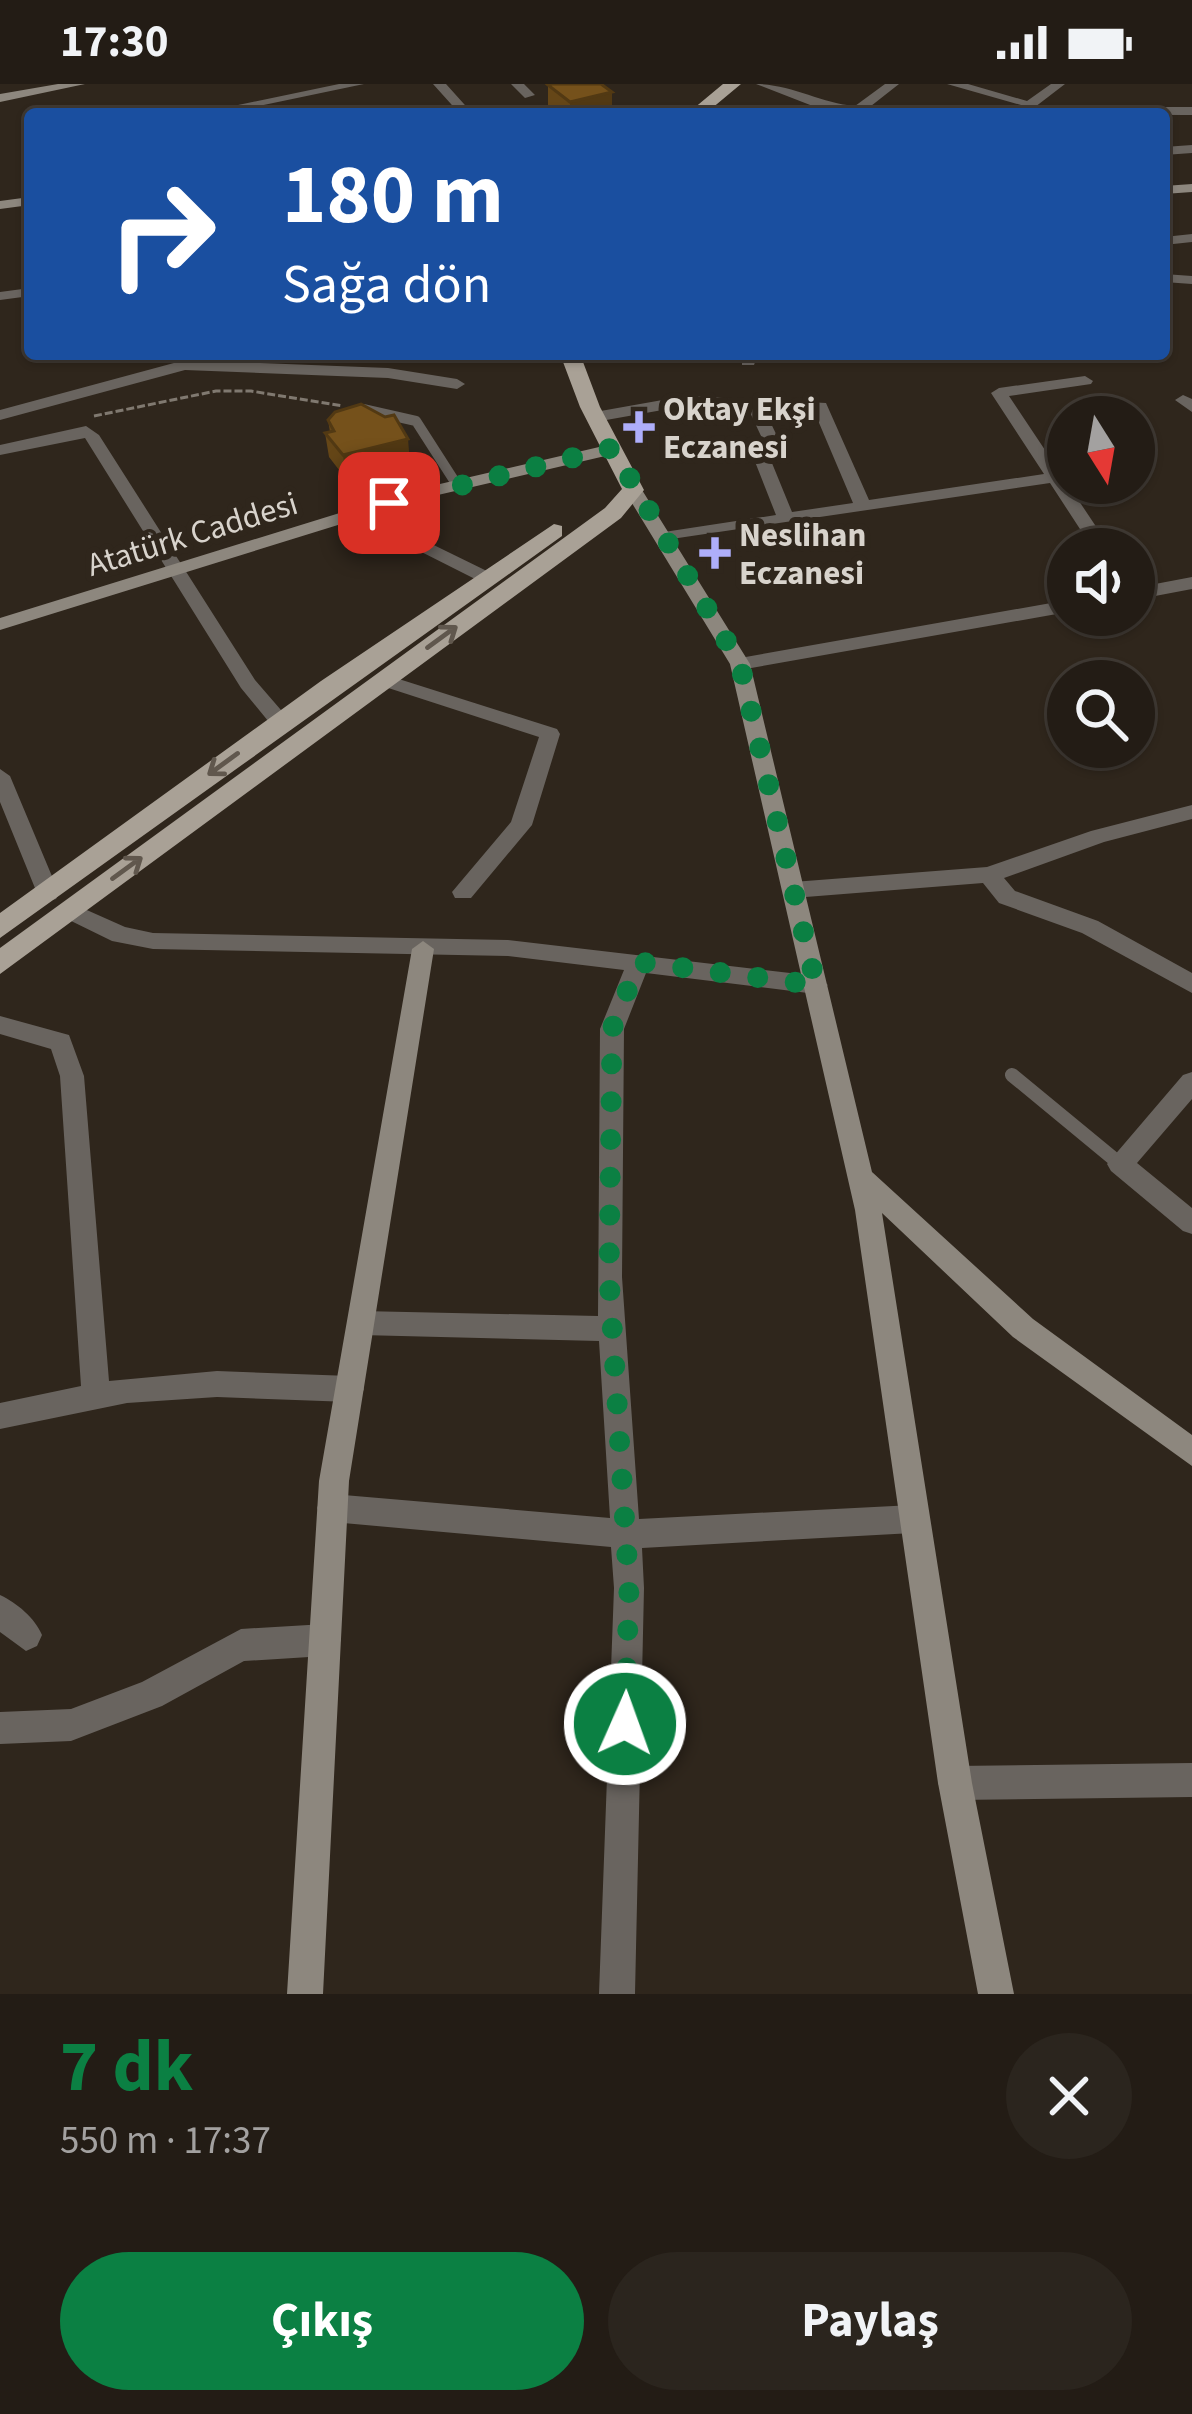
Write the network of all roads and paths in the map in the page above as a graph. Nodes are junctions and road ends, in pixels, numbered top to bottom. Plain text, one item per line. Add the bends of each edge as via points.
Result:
1 (79, 84) edge
2 (262, 84) edge
3 (358, 84) edge
4 (439, 84) edge
5 (517, 84) edge
6 (710, 84) edge
7 (733, 84) edge
8 (762, 84) edge
9 (893, 84) edge
10 (953, 84) edge
11 (1059, 84) edge
12 (529, 95) dead end
13 (0, 98) edge
14 (799, 98) junction
15 (277, 101) junction
16 (1026, 107) junction
17 (236, 108) edge
18 (282, 108) edge
19 (461, 108) edge
20 (678, 108) edge
21 (703, 108) edge
22 (810, 108) edge
23 (848, 108) edge
24 (861, 108) edge
25 (1004, 108) edge
26 (1068, 108) edge
27 (181, 360) edge
28 (198, 360) edge
29 (362, 360) edge
30 (573, 364) edge
31 (367, 372) junction
32 (1085, 381) dead end
33 (457, 384) dead end
34 (753, 402) junction
35 (363, 409) joint
36 (592, 412) junction
37 (0, 415) edge
38 (86, 431) junction
39 (612, 448) junction
40 (0, 450) edge
41 (1047, 465) edge
42 (1047, 478) edge
43 (457, 485) junction
44 (633, 490) junction
45 (863, 506) junction
46 (358, 513) junction
47 (786, 518) junction
48 (664, 537) junction
49 (178, 569) junction
50 (487, 578) junction
51 (1192, 584) edge
52 (1155, 590) edge
53 (1047, 610) edge
54 (0, 624) edge
55 (740, 664) junction
56 (383, 680) junction
57 (280, 722) junction
58 (0, 776) edge
59 (1192, 812) edge
60 (989, 875) junction
61 (793, 890) junction
62 (463, 892) dead end
63 (48, 893) junction
64 (71, 911) junction
65 (0, 928) edge
66 (423, 949) junction
67 (639, 962) junction
68 (0, 963) edge
69 (1192, 984) edge
70 (816, 985) junction
71 (0, 1025) edge
72 (1012, 1075) dead end
73 (1192, 1082) edge
74 (1120, 1163) junction
75 (861, 1178) junction
76 (1192, 1223) edge
77 (361, 1323) junction
78 (612, 1329) junction
79 (350, 1389) junction
80 (96, 1396) junction
81 (0, 1416) edge
82 (1192, 1452) edge
83 (332, 1508) junction
84 (913, 1519) junction
85 (625, 1534) junction
86 (0, 1611) edge
87 (26, 1635) dead end
88 (325, 1640) junction
89 (0, 1728) edge
90 (1192, 1780) edge
91 (955, 1783) junction
92 (304, 1994) edge
93 (616, 1994) edge
94 (996, 1994) edge

1 - 13 street
2 - 15 street
3 - 15 street
4 - 19 street
5 - 12 street
6 - 20 main road
7 - 21 main road
8 - 14 street
9 - 24 street
10 - 16 street
11 - 16 street
14 - 22 street
14 - 23 street
15 - 17 street
15 - 18 street
16 - 25 street
16 - 26 street
27 - 37 street
28 - 31 street
29 - 31 street
30 - 36 main road
31 - 33 street
32 - 41 street via 999,393
34 - 36 street
34 - 45 street via 820,406
34 - 47 street via 770,438 756,444
35 - 38 path via 216,391 93,416
35 - 43 lane via 416,421
36 - 39 main road
38 - 40 street
38 - 49 street
39 - 43 street, Atatürk Caddesi
39 - 44 main road
42 - 45 street
43 - 46 street, Atatürk Caddesi
44 - 48 street
44 - 50 main road via 604,496
56 -> 44 main road via 613,513
45 - 47 street
46 - 49 street, Atatürk Caddesi
46 - 50 street
47 - 48 street
48 - 55 street
49 - 54 street, Atatürk Caddesi
49 - 57 street
50 - 57 main road
51 - 52 street
53 - 55 street
55 - 61 street
56 - 62 street via 550,734 521,825
64 -> 56 main road
57 -> 63 main road
58 - 63 street
59 - 60 street
60 - 61 street
60 - 69 street via 1007,897 1090,927
61 - 70 street
63 - 65 main road
64 - 66 street via 153,941
64 - 68 main road
66 - 67 street via 508,948
66 - 77 street
67 - 70 street
67 - 78 street via 612,1029
70 - 75 street
71 - 80 street via 61,1042 72,1076
72 - 74 lane
73 - 74 street
74 - 76 street
75 - 82 street via 1023,1328
75 - 84 street
77 - 78 street
77 - 79 street
78 - 85 street
79 - 80 street via 217,1384
79 - 83 street
80 - 81 street
83 - 85 street
83 - 88 street
84 - 85 street
84 - 91 street
85 - 93 street
86 - 87 street
88 - 89 street via 241,1645 151,1695 70,1725
88 - 92 street
90 - 91 street
91 - 94 street

